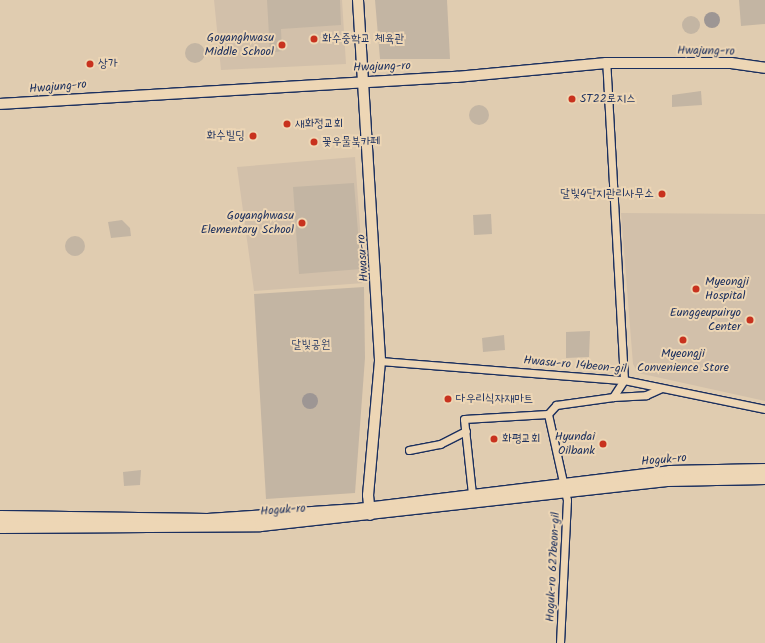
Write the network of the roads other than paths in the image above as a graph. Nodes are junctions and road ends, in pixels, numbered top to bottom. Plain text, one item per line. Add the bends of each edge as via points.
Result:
1 (358, 0) edge
2 (606, 63) junction
3 (765, 68) edge
4 (364, 80) junction
5 (0, 104) edge
6 (380, 361) junction
7 (624, 380) junction
8 (662, 388) junction
9 (612, 397) junction
10 (765, 409) edge
11 (548, 414) junction
12 (466, 431) junction
13 (409, 450) dead end
14 (765, 469) edge
15 (765, 478) edge
16 (566, 487) junction
17 (472, 494) junction
18 (370, 511) junction
19 (0, 516) edge
20 (0, 527) edge
21 (560, 643) edge

1 - 4 main road, Hwasu-ro
2 - 3 main road, Hwajung-ro via 730,63
2 - 4 main road, Hwajung-ro via 456,77
2 - 7 street
4 - 5 main road, Hwajung-ro
4 - 6 main road, Hwasu-ro
6 - 7 street, Hwasu-ro 14beon-gil
6 - 18 main road, Hwasu-ro
7 - 8 street, Hwasu-ro 14beon-gil
7 - 9 street
8 - 9 street via 646,395
8 - 10 street, Hwasu-ro 14beon-gil
9 - 11 street via 556,405
11 - 12 street via 464,419
11 - 16 street
12 - 13 street via 440,444
12 - 17 street
14 - 16 main road, Hoguk-ro via 669,471
15 - 16 main road, Hoguk-ro via 667,480
16 - 17 main road, Hoguk-ro
16 - 18 main road, Hoguk-ro
16 - 21 street, Hoguk-ro 627beon-gil
17 - 18 main road, Hoguk-ro
18 - 19 main road, Hoguk-ro via 207,519
18 - 20 main road, Hoguk-ro via 207,528

